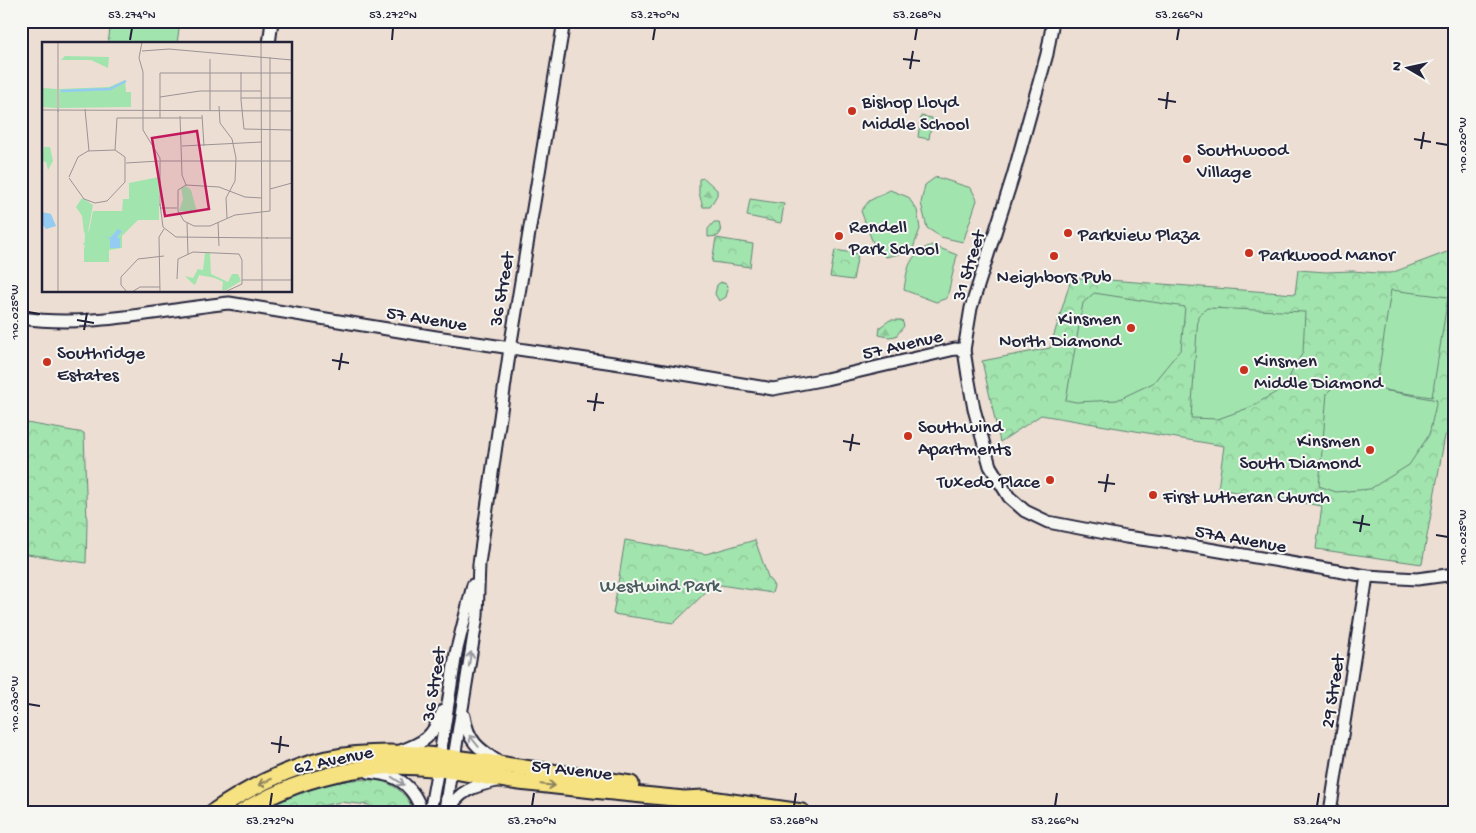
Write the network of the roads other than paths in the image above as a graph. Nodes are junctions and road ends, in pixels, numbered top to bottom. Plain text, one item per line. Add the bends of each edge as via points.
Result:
1 (272, 21) edge
2 (564, 21) edge
3 (1053, 21) edge
4 (269, 42) edge
5 (229, 297) edge
6 (21, 318) edge
7 (510, 348) junction
8 (964, 350) junction
9 (1025, 511) joint
10 (479, 564) junction
11 (1455, 574) edge
12 (1367, 576) junction
13 (450, 693) junction
14 (462, 707) junction
15 (396, 752) junction
16 (446, 763) junction
17 (360, 770) junction
18 (503, 772) junction
19 (213, 812) edge
20 (242, 812) edge
21 (421, 812) edge
22 (430, 812) edge
23 (445, 812) edge
24 (449, 812) edge
25 (802, 812) edge
26 (1330, 812) edge

1 - 4 street
2 - 7 street, 36 Street
3 - 8 street, 31 Street via 1013,176 971,308
5 - 6 street, 57 Avenue via 146,315 91,321
5 - 7 street, 57 Avenue
7 - 8 street, 57 Avenue via 772,389 956,349
7 - 10 street, 36 Street
8 - 9 street, 31 Street via 974,409 990,466 1009,497
9 - 12 street, 57A Avenue via 1071,528
10 - 13 street, 36 Street via 456,653
14 -> 10 street, 36 Street via 477,616
11 - 12 street, 57A Avenue via 1417,580
12 - 26 street, 29 Street
13 - 15 street via 428,738
13 - 16 street, 36 Street
14 - 16 street, 36 Street
18 -> 14 street via 470,738
15 - 16 main road, 62 Avenue
15 -> 19 main road, 62 Avenue via 326,759 300,767 247,790
16 - 17 main road, 62 Avenue
16 - 18 main road, 59 Avenue
16 - 22 street, 36 Street
16 - 23 street, 36 Street
17 - 20 main road, 62 Avenue via 302,782
17 -> 21 street via 391,776 400,782 420,802
18 - 24 street via 467,790 452,803
18 - 25 main road, 59 Avenue via 685,792 704,798

